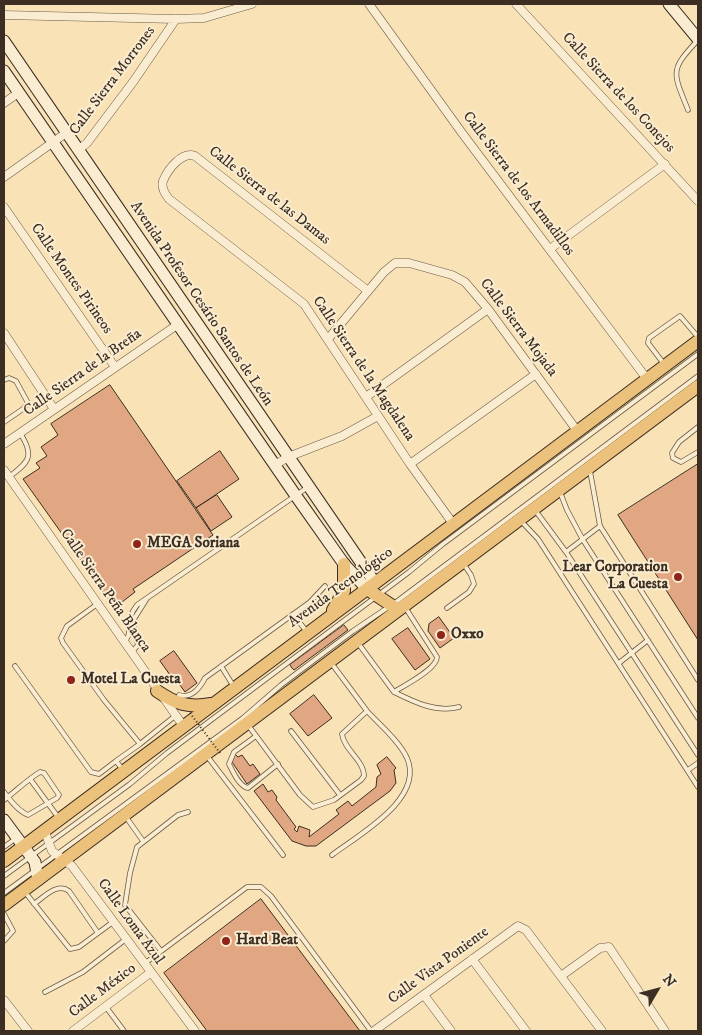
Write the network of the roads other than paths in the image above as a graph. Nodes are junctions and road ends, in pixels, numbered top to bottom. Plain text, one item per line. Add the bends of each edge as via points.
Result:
1 (369, 4) edge
2 (516, 4) edge
3 (669, 4) edge
4 (249, 5) edge
5 (4, 15) edge
6 (176, 19) junction
7 (698, 40) edge
8 (4, 41) edge
9 (4, 71) edge
10 (18, 92) junction
11 (4, 103) edge
12 (688, 110) dead end
13 (66, 133) junction
14 (53, 142) junction
15 (78, 150) junction
16 (665, 164) junction
17 (4, 177) edge
18 (163, 189) joint
19 (698, 201) edge
20 (4, 207) edge
21 (550, 249) junction
22 (368, 291) junction
23 (488, 309) junction
24 (177, 325) junction
25 (4, 333) edge
26 (328, 339) junction
27 (698, 339) edge
28 (698, 354) edge
29 (665, 366) junction
30 (115, 368) junction
31 (536, 374) junction
32 (698, 376) edge
33 (647, 379) junction
34 (4, 380) edge
35 (698, 386) edge
36 (366, 398) junction
37 (54, 409) junction
38 (378, 416) junction
39 (4, 422) edge
40 (698, 427) edge
41 (578, 432) junction
42 (20, 433) junction
43 (4, 444) edge
44 (698, 452) edge
45 (288, 457) junction
46 (410, 464) junction
47 (275, 465) junction
48 (590, 468) junction
49 (6, 473) edge
50 (308, 487) junction
51 (560, 490) junction
52 (296, 496) junction
53 (534, 509) junction
54 (520, 519) junction
55 (454, 525) junction
56 (600, 526) junction
57 (583, 540) junction
58 (566, 552) junction
59 (462, 562) junction
60 (344, 564) junction
61 (325, 586) dead end
62 (373, 590) junction
63 (148, 598) junction
64 (96, 605) junction
65 (398, 607) junction
66 (447, 608) dead end
67 (294, 614) junction
68 (329, 617) junction
69 (307, 633) junction
70 (356, 640) junction
71 (648, 640) junction
72 (123, 643) junction
73 (131, 653) junction
74 (633, 654) junction
75 (329, 661) junction
76 (619, 663) junction
77 (15, 666) dead end
78 (220, 666) junction
79 (698, 680) edge
80 (235, 688) junction
81 (157, 692) junction
82 (394, 692) junction
83 (180, 695) dead end
84 (214, 704) junction
85 (459, 707) dead end
86 (367, 711) junction
87 (175, 716) junction
88 (698, 718) edge
89 (247, 723) junction
90 (184, 727) junction
91 (291, 731) dead end
92 (256, 736) junction
93 (140, 744) junction
94 (206, 754) junction
95 (698, 755) edge
96 (116, 761) junction
97 (698, 763) edge
98 (278, 764) junction
99 (688, 770) junction
100 (125, 772) junction
101 (30, 779) junction
102 (698, 787) edge
103 (4, 792) edge
104 (340, 795) junction
105 (6, 798) edge
106 (49, 804) junction
107 (188, 812) dead end
108 (124, 815) junction
109 (4, 820) edge
110 (60, 820) junction
111 (47, 838) junction
112 (143, 841) junction
113 (24, 846) junction
114 (4, 847) edge
115 (283, 854) dead end
116 (332, 855) dead end
117 (61, 857) junction
118 (4, 862) edge
119 (37, 874) junction
120 (4, 876) edge
121 (23, 890) junction
122 (4, 892) edge
123 (34, 904) junction
124 (4, 905) edge
125 (4, 914) edge
126 (113, 922) junction
127 (98, 933) junction
128 (126, 939) junction
129 (4, 941) edge
130 (161, 951) junction
131 (472, 959) junction
132 (144, 964) junction
133 (150, 972) junction
134 (561, 976) junction
135 (45, 992) dead end
136 (424, 995) junction
137 (4, 1001) edge
138 (106, 1007) junction
139 (28, 1031) edge
140 (73, 1031) edge
141 (124, 1031) edge
142 (195, 1031) edge
143 (372, 1031) edge
144 (451, 1031) edge
145 (526, 1031) edge
146 (602, 1031) edge
147 (665, 1031) edge

1 - 21 street, Calle Sierra de los Armadillos
2 - 16 street, Calle Sierra de los Conejos
3 - 7 street
4 - 6 street, Calle Sierra Morrones via 204,18
5 - 6 street
6 - 15 street, Calle Sierra Morrones via 123,96
7 - 12 lane via 676,72
8 - 13 street, Avenida Profesor Cesário Santos de León
9 - 10 street, Avenida Profesor Cesário Santos de León
10 - 11 street
10 - 14 street, Avenida Profesor Cesário Santos de León
13 - 14 street
13 - 15 street, Avenida Profesor Cesário Santos de León
14 - 17 street
14 - 24 street, Avenida Profesor Cesário Santos de León
15 - 45 street, Avenida Profesor Cesário Santos de León
16 - 19 street, Calle Sierra de los Conejos
16 - 21 street
18 - 22 street, Calle Sierra de las Damas via 163,181 181,157 195,156
18 - 26 street, Calle Sierra de la Magdalena via 169,199 296,296
20 - 30 street, Calle Montes Pirineos
21 - 33 street, Calle Sierra de los Armadillos
22 - 23 street, Calle Sierra Mojada via 390,266 409,263 460,278
22 - 26 street
23 - 31 street, Calle Sierra Mojada
23 - 36 street
24 - 30 street, Calle Sierra de la Breña
24 - 47 street, Avenida Profesor Cesário Santos de León
25 - 37 street
26 - 36 street, Calle Sierra de la Magdalena
27 - 29 main road, Avenida Tecnológico
27 - 29 lane via 680,316 649,338 648,343
28 - 62 lane
29 - 33 main road, Avenida Tecnológico
30 - 37 street, Calle Sierra de la Breña
31 - 41 street, Calle Sierra Mojada
31 - 46 street
32 - 65 lane
33 - 41 main road, Avenida Tecnológico
34 - 39 lane via 16,381 28,403
35 - 48 main road
36 - 38 street, Calle Sierra de la Magdalena
37 - 42 street, Calle Sierra de la Breña
38 - 45 street via 342,436
38 - 46 street, Calle Sierra de la Magdalena
40 - 44 lane via 679,442 672,453 673,458 681,462
41 - 55 main road, Avenida Tecnológico
42 - 43 street, Calle Sierra de la Breña
42 - 49 lane via 29,458 23,467
45 - 47 street
45 - 50 street, Avenida Profesor Cesário Santos de León
46 - 55 street, Calle Sierra de la Magdalena
47 - 52 street, Avenida Profesor Cesário Santos de León
48 - 51 main road
48 - 56 lane
49 - 64 street, Calle Sierra Peña Blanca
50 - 52 lane
50 - 62 street, Avenida Profesor Cesário Santos de León
51 - 53 main road
51 - 57 lane
52 - 60 street, Avenida Profesor Cesário Santos de León
52 - 63 lane
53 - 54 main road
53 - 58 lane
54 - 59 main road
54 - 76 lane via 538,539
55 - 62 main road, Avenida Tecnológico
56 - 57 lane
56 - 79 lane
57 - 58 lane
57 - 71 lane
58 - 74 lane
59 - 65 main road
59 - 66 lane via 474,584 469,592
60 - 62 street, Avenida Profesor Cesário Santos de León
60 - 68 main road via 344,591
61 - 67 lane
62 - 65 main road
62 - 68 main road, Avenida Tecnológico
62 - 111 lane via 130,784
63 - 72 lane via 130,615 129,635
63 - 73 lane via 134,619 138,645
64 - 72 street, Calle Sierra Peña Blanca
64 - 93 lane via 63,630 63,643
65 - 70 main road
65 - 82 lane via 435,651 438,660 430,669
65 - 117 lane via 353,631
67 - 69 lane
67 - 78 lane
68 - 69 main road, Avenida Tecnológico
69 - 80 main road, Avenida Tecnológico
70 - 75 main road
70 - 82 lane
71 - 74 lane
71 - 88 lane
72 - 73 street, Calle Sierra Peña Blanca
73 - 81 street, Calle Sierra Peña Blanca
74 - 76 lane
74 - 95 lane
75 - 86 lane
75 - 89 main road
76 - 99 lane
77 - 96 lane via 91,772 99,774
78 - 80 lane
78 - 83 lane via 191,694
80 - 84 main road, Avenida Tecnológico
81 - 84 main road via 185,706
81 - 87 street, Calle Sierra Peña Blanca
82 - 85 lane via 427,706
84 - 90 main road, Avenida Tecnológico
86 - 104 lane via 342,734 364,776
86 - 116 lane via 407,758 407,787 404,795 386,814
87 - 90 street, Calle Sierra Peña Blanca
87 - 93 lane
89 - 92 lane
89 - 94 main road
90 - 100 main road, Avenida Tecnológico
91 - 104 lane
92 - 98 lane
92 - 98 lane via 230,757 228,764 238,780 248,788
93 - 96 lane
94 - 108 main road
94 - 115 lane
96 - 100 lane
97 - 99 lane
98 - 104 lane via 300,796 313,807 324,805
99 - 102 lane
100 - 110 main road, Avenida Tecnológico
101 - 105 lane
101 - 106 lane
101 - 106 lane via 44,773 59,795
103 - 105 lane
105 - 106 lane via 28,815
106 - 110 lane
107 - 112 lane via 178,815
108 - 112 lane
108 - 117 main road
109 - 113 street
110 - 111 main road, Avenida Tecnológico
111 - 113 main road, Avenida Tecnológico
111 - 117 street, Calle Loma Azul
112 - 130 lane via 135,852 126,905
113 - 114 lane
113 - 118 main road, Avenida Tecnológico
113 - 119 street
113 - 120 lane
117 - 119 main road
117 - 126 street, Calle Loma Azul via 72,866
119 - 121 main road
119 - 122 lane
121 - 123 lane
121 - 124 main road
123 - 127 lane via 70,949 79,947
123 - 127 lane via 56,888 63,887
125 - 129 lane via 14,931
126 - 127 lane
126 - 128 street, Calle Loma Azul
128 - 132 street, Calle Loma Azul
128 - 135 lane via 83,972
130 - 132 lane
130 - 143 lane via 246,888 261,887
131 - 134 street, Calle Vista Poniente via 522,926
131 - 136 street, Calle Vista Poniente
131 - 145 street
132 - 133 street, Calle Loma Azul
133 - 138 street, Calle México
133 - 142 street, Calle Loma Azul
134 - 146 street
134 - 147 street via 606,946
136 - 143 street, Calle Vista Poniente
136 - 144 street
137 - 139 street
138 - 140 street, Calle México
138 - 141 lane

